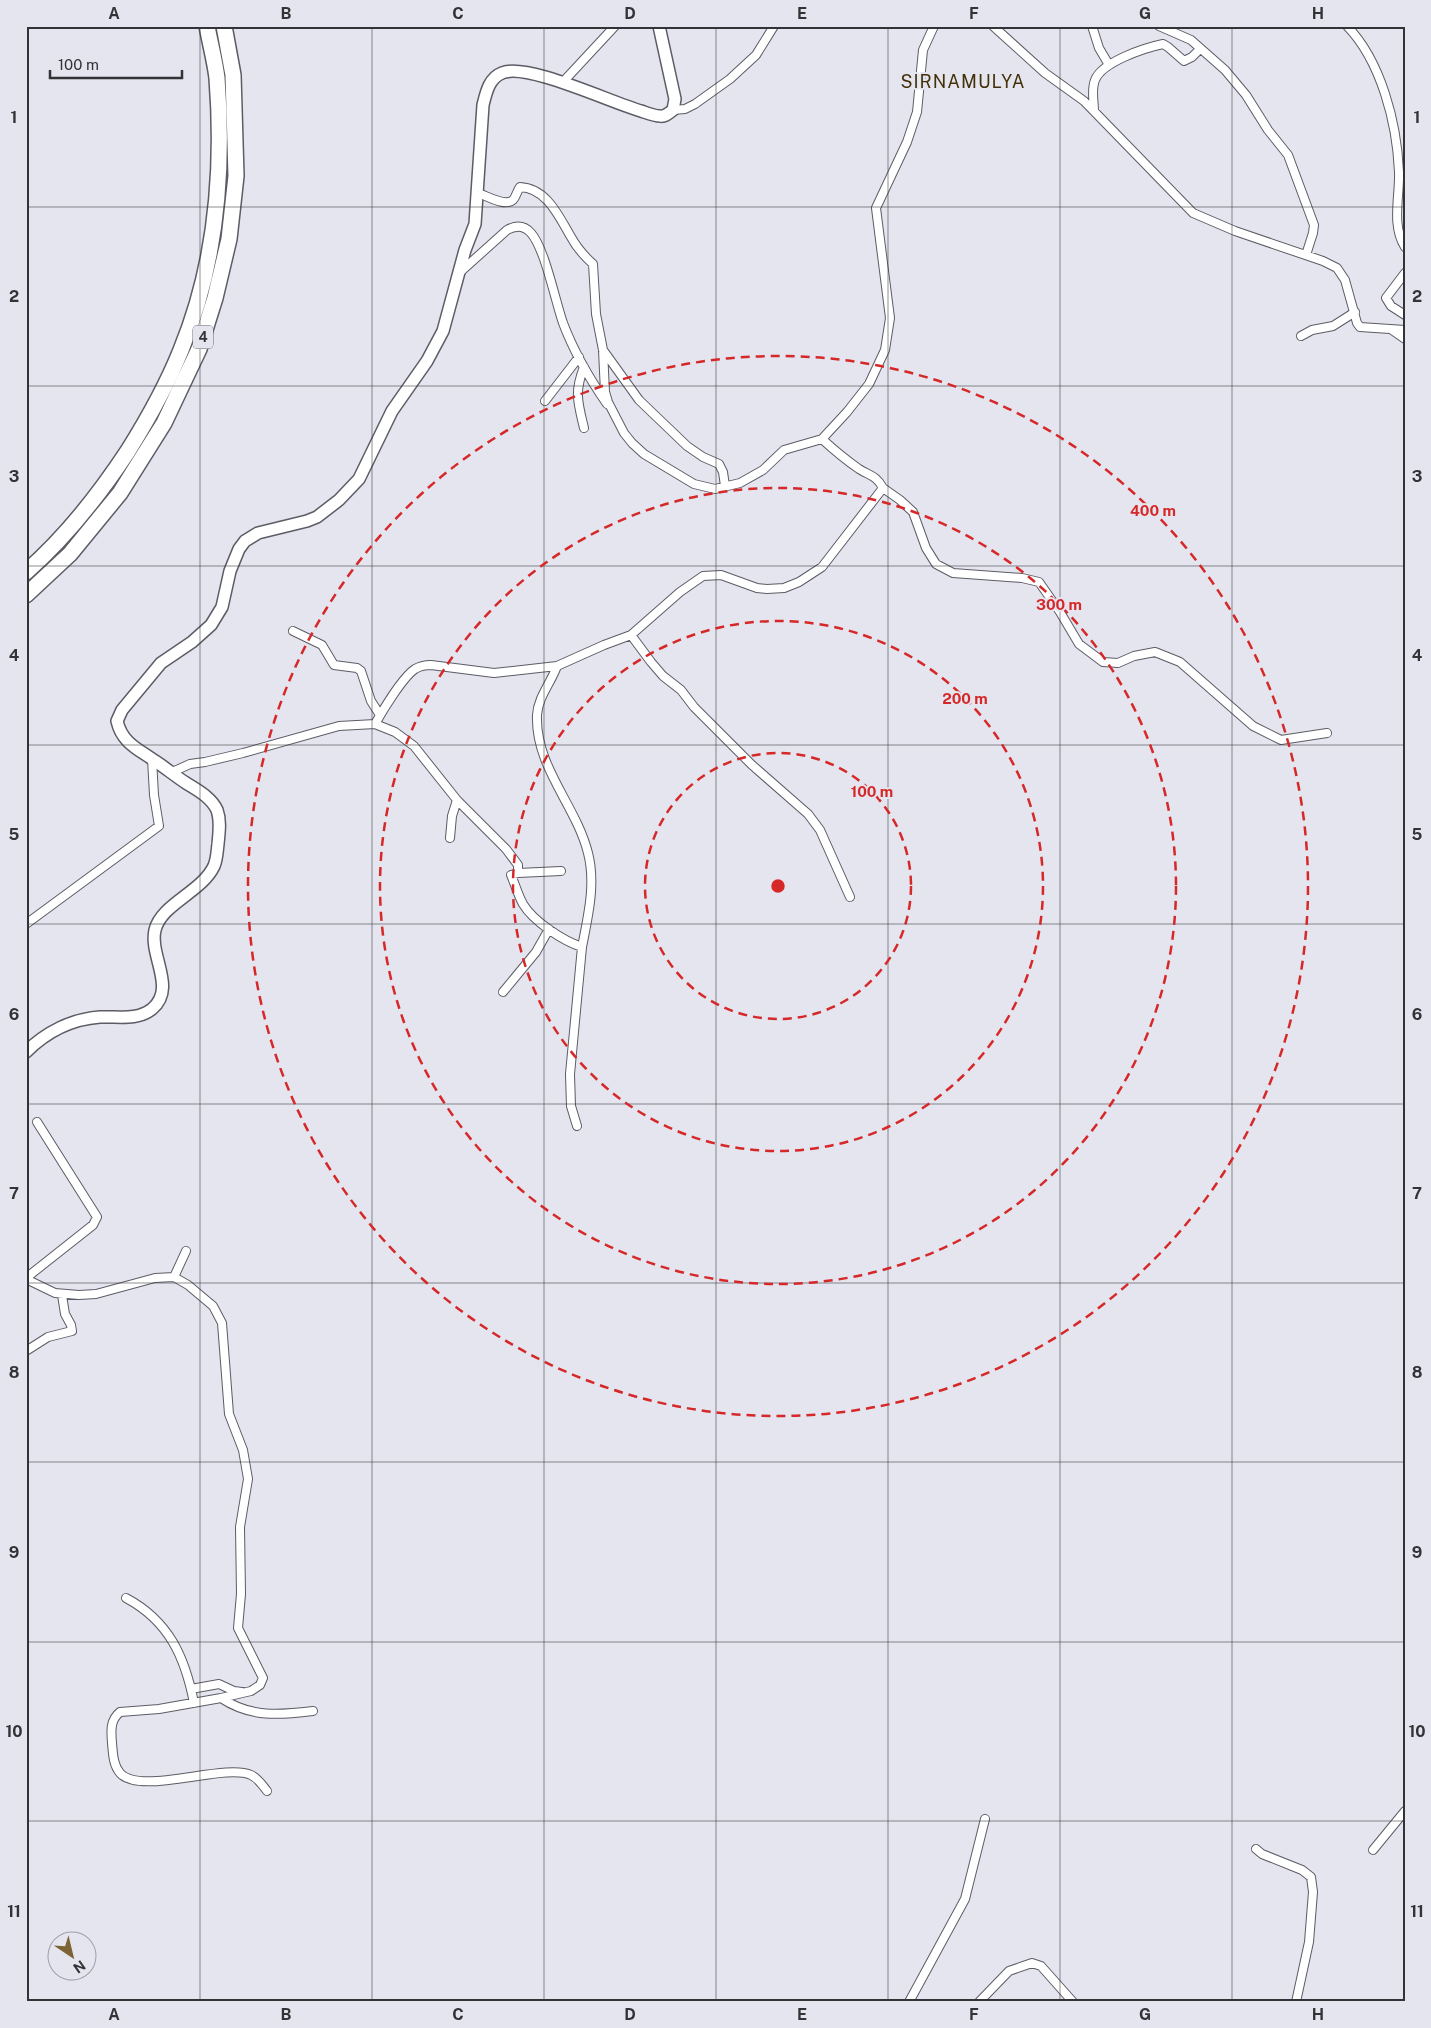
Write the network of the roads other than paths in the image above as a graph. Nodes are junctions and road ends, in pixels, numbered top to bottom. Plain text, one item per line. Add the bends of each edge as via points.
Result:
1 (207, 26) edge
2 (224, 26) edge
3 (615, 26) edge
4 (659, 26) edge
5 (774, 26) edge
6 (933, 26) edge
7 (993, 26) edge
8 (1092, 26) edge
9 (1159, 26) edge
10 (1346, 26) edge
11 (1200, 49) junction
12 (1109, 66) junction
13 (562, 83) junction
14 (673, 110) junction
15 (1094, 111) junction
16 (478, 193) junction
17 (1405, 247) edge
18 (1306, 255) junction
19 (1405, 273) edge
20 (458, 274) junction
21 (1355, 312) junction
22 (1405, 315) edge
23 (1391, 329) junction
24 (1405, 330) edge
25 (1301, 336) dead end
26 (1405, 339) edge
27 (604, 350) junction
28 (578, 357) junction
29 (584, 368) junction
30 (545, 401) dead end
31 (613, 413) junction
32 (584, 428) dead end
33 (822, 439) junction
34 (725, 486) junction
35 (883, 488) junction
36 (26, 572) edge
37 (26, 595) edge
38 (293, 631) dead end
39 (631, 635) junction
40 (557, 666) junction
41 (380, 715) junction
42 (375, 724) junction
43 (1327, 733) dead end
44 (152, 759) junction
45 (170, 773) junction
46 (458, 800) junction
47 (450, 838) dead end
48 (562, 871) dead end
49 (518, 873) junction
50 (850, 897) dead end
51 (26, 924) edge
52 (549, 928) junction
53 (582, 947) junction
54 (503, 992) dead end
55 (26, 1052) edge
56 (37, 1122) dead end
57 (577, 1126) dead end
58 (186, 1251) dead end
59 (174, 1276) junction
60 (26, 1279) edge
61 (62, 1295) junction
62 (26, 1352) edge
63 (126, 1598) dead end
64 (192, 1689) junction
65 (247, 1692) junction
66 (221, 1698) junction
67 (194, 1703) junction
68 (313, 1711) dead end
69 (267, 1791) dead end
70 (1405, 1811) edge
71 (986, 1819) dead end
72 (1256, 1849) dead end
73 (1373, 1850) dead end
74 (909, 2002) edge
75 (979, 2002) edge
76 (1073, 2002) edge
77 (1296, 2002) edge

1 - 36 highway, 4 via 217,76 218,189 200,292 181,350 150,416 107,484 74,524
2 - 37 highway, 4 via 233,75 236,176 229,239 199,349 164,423 120,493 70,554
3 - 13 street
4 - 14 main road via 675,99
5 - 14 street via 756,55 730,79 695,104
6 - 33 street via 923,50 917,112 907,142 876,208 890,318 885,350 868,384
7 - 15 street
8 - 12 street
9 - 11 street via 1191,40
10 - 17 street via 1366,50 1386,94 1399,170 1397,218
11 - 12 street via 1184,60 1165,44 1158,45
11 - 18 street via 1225,70 1246,95 1288,155 1314,225
12 - 15 street via 1095,79
13 - 14 main road via 660,116
13 - 16 main road via 518,72 502,72 492,80 483,105
15 - 18 street via 1193,213
16 - 20 main road via 474,224
16 - 27 street via 505,203 515,199 520,186 547,200 581,252 593,264 596,314
18 - 21 street via 1337,268 1345,280
19 - 22 street via 1386,298 1391,306
20 - 28 street via 507,230 514,226 527,229 541,252 563,322
20 - 44 main road via 438,343 392,411 358,479 317,517 258,532 244,541 230,570 222,607 211,625 161,663 122,710 117,721 123,736 134,748
21 - 23 street via 1362,329
21 - 25 street via 1333,326
23 - 24 street
23 - 26 street
27 - 31 street via 606,392
27 - 34 street via 639,400 687,446 719,464
28 - 29 street
28 - 30 street
29 - 31 street
29 - 32 street via 577,390
31 - 34 street via 624,433 644,454 694,484 715,488
33 - 34 street via 784,450 763,470 740,483
33 - 35 street via 834,451 877,478
35 - 39 street via 822,566 799,582 784,588 767,589 721,575 703,576
35 - 43 street via 912,512 936,564 954,573 1039,582 1079,644 1103,662 1118,663 1155,652 1180,662 1253,726 1281,740
38 - 41 street via 322,645 334,666 361,671 369,696
39 - 40 street
39 - 50 street via 663,676 681,690 694,708 808,814 820,830
40 - 41 street via 494,673 424,665 406,678
40 - 53 street via 540,701 538,727 550,773 574,817 588,854 591,896
41 - 42 street
42 - 45 street via 339,726 190,764
42 - 46 street via 405,738
44 - 45 main road
44 - 51 street via 160,826
45 - 55 main road via 202,793 213,805 219,821 219,834 217,856 209,875 169,909 155,929 156,952 164,984 158,1001 146,1013 71,1023 47,1034
46 - 47 street via 452,816
46 - 49 street via 506,849 518,866
48 - 49 street
49 - 52 street via 511,875 521,901 536,919
52 - 53 street
52 - 54 street via 536,952
53 - 57 street via 570,1074 571,1106
56 - 60 street via 98,1217 93,1225
58 - 59 street
59 - 61 street via 96,1294
59 - 65 street via 213,1306 222,1323 229,1414 243,1450 248,1479 240,1527 242,1594 238,1628 263,1678 259,1686
60 - 61 street
61 - 62 street via 71,1331 48,1338
63 - 64 street via 152,1614 163,1626 186,1668
64 - 65 street via 219,1684 234,1691
64 - 67 street
65 - 66 street
66 - 67 street
66 - 68 street via 244,1710 280,1715
67 - 69 street via 118,1713 112,1721 111,1732 114,1760 120,1773 129,1779 162,1781 216,1774 250,1774
70 - 73 street
71 - 74 street via 965,1899
72 - 77 street via 1302,1870 1313,1882 1309,1942
75 - 76 street via 1009,1971 1032,1963 1041,1966

